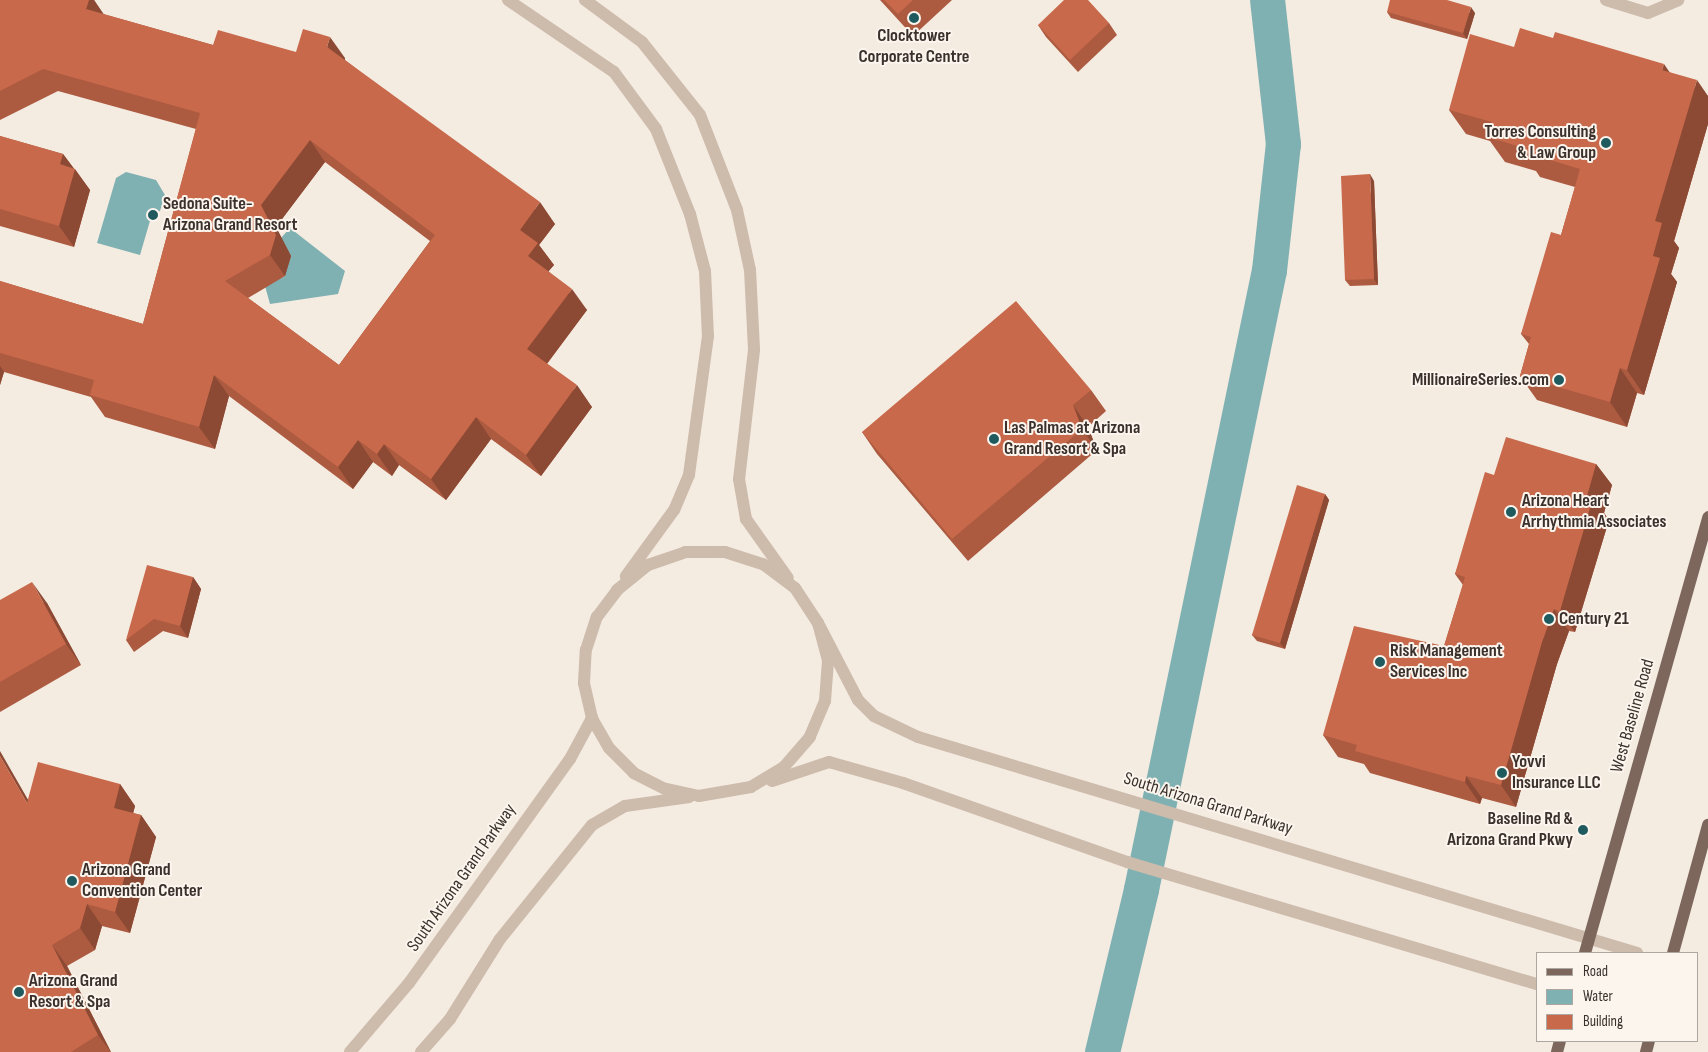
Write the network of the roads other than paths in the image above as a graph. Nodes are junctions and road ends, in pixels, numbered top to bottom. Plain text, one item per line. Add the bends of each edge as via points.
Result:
1 (508, 0) edge
2 (585, 0) edge
3 (1606, 0) edge
4 (1678, 0) edge
5 (1708, 517) edge
6 (795, 588) junction
7 (617, 590) junction
8 (818, 623) junction
9 (592, 718) junction
10 (751, 787) junction
11 (699, 796) junction
12 (1708, 825) edge
13 (1590, 938) junction
14 (1585, 952) edge
15 (1635, 952) edge
16 (1673, 952) edge
17 (1536, 984) edge
18 (350, 1052) edge
19 (421, 1052) edge

1 - 7 street via 614,72 651,122 690,214 705,271 708,336 689,475 674,510
2 - 6 street via 642,42 700,116 737,210 750,270 754,350 739,479 746,518
3 - 4 street via 1648,13
5 - 13 main road, West Baseline Road
6 - 7 street, South Arizona Grand Parkway via 763,564 726,552 685,552 648,565
6 - 8 street, South Arizona Grand Parkway
7 - 9 street, South Arizona Grand Parkway via 597,617 586,650 584,683
8 - 10 street, South Arizona Grand Parkway via 828,661 825,701 810,737 784,767
8 - 13 street, South Arizona Grand Parkway via 858,700 874,716 918,737 1141,801
9 - 11 street, South Arizona Grand Parkway via 609,748 634,773 665,789
9 - 18 street, South Arizona Grand Parkway via 570,759 409,983
10 - 11 street, South Arizona Grand Parkway
10 - 17 street, South Arizona Grand Parkway via 829,762 903,783 1168,875
11 - 19 street, South Arizona Grand Parkway via 625,806 592,825 500,938 450,1019
12 - 16 main road
13 - 14 main road, West Baseline Road
13 - 15 street, South Arizona Grand Parkway

